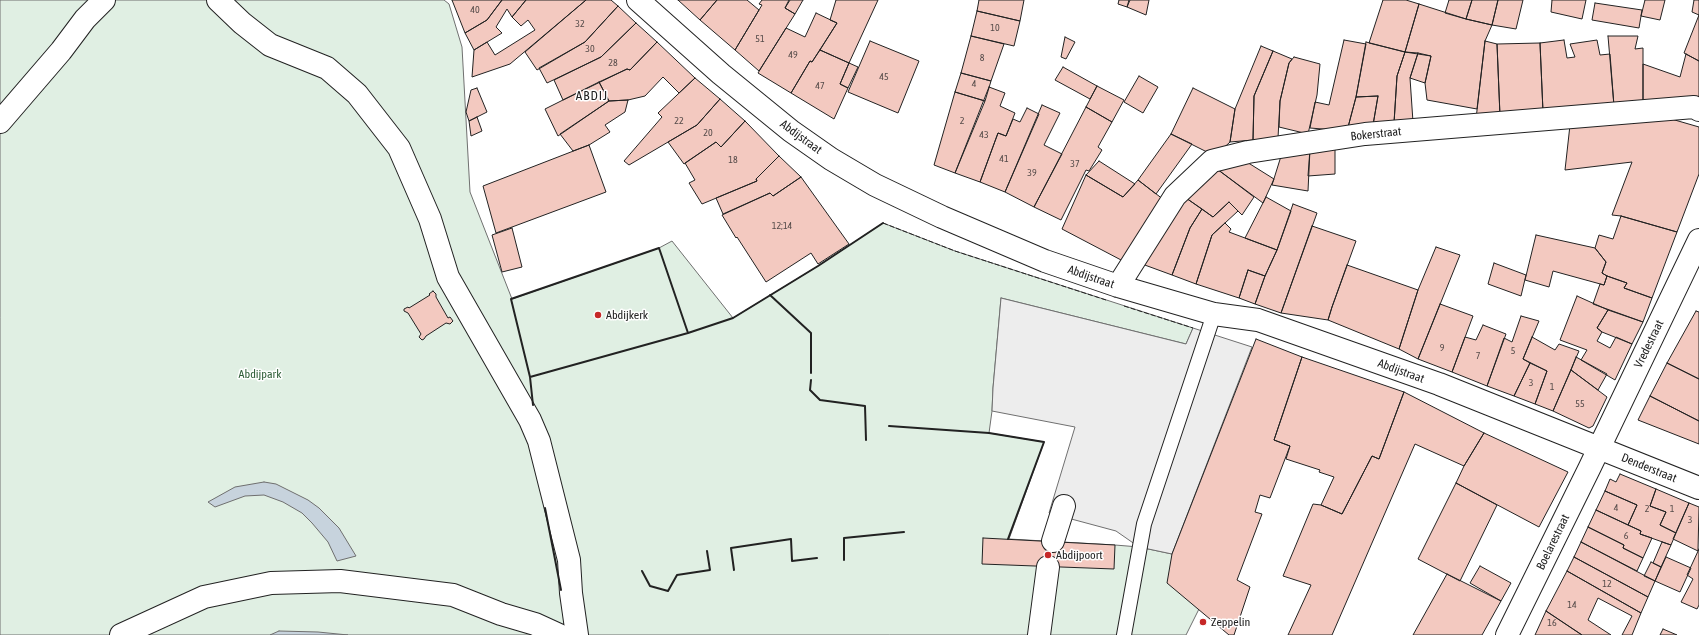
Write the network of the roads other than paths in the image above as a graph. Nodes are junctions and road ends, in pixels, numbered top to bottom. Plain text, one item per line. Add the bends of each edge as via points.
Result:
1 (104, 0) edge
2 (218, 0) edge
3 (638, 0) edge
4 (1699, 110) edge
5 (0, 122) edge
6 (1699, 240) edge
7 (1118, 286) junction
8 (1214, 314) junction
9 (1599, 449) junction
10 (1699, 488) edge
11 (1064, 506) dead end
12 (1053, 541) dead end
13 (1048, 567) dead end
14 (120, 635) edge
15 (559, 635) edge
16 (577, 635) edge
17 (1039, 635) edge
18 (1124, 635) edge
19 (1506, 635) edge

1 - 5 street via 85,19
2 - 16 street via 270,45 327,68 356,94 399,148 430,219 448,277 530,420 539,441 569,560
3 - 7 street, Abdijstraat via 721,74 791,131 831,159 875,185 942,217 1022,252
4 - 7 street, Bokerstraat via 1694,108 1365,134 1248,152 1212,161 1175,196
6 - 9 street, Vredestraat
7 - 8 street, Abdijstraat
8 - 9 street, Abdijstraat via 1265,322 1439,384
8 - 18 lane via 1144,524
9 - 10 street, Denderstraat
9 - 19 street, Boelarestraat
11 - 12 street
13 - 17 street
14 - 15 street via 204,597 271,583 340,581 453,595

